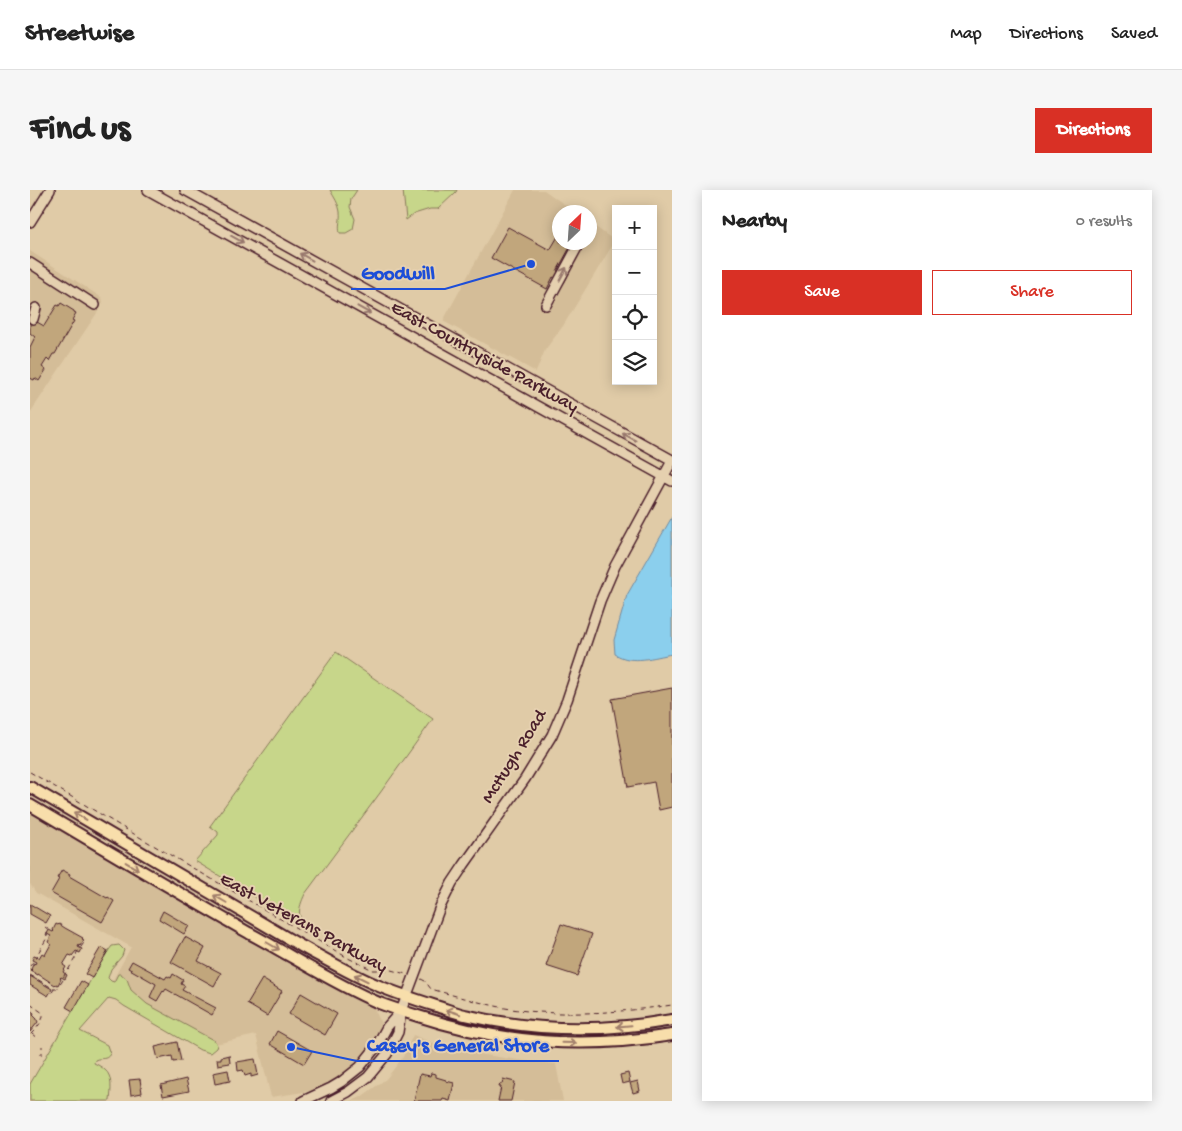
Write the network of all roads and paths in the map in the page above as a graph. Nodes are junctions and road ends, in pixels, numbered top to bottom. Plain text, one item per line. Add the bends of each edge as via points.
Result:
1 (50, 190) edge
2 (148, 190) edge
3 (185, 190) edge
4 (213, 206) junction
5 (204, 221) junction
6 (30, 222) edge
7 (576, 250) edge
8 (30, 263) edge
9 (339, 276) junction
10 (330, 292) junction
11 (94, 304) dead end
12 (546, 305) dead end
13 (36, 308) dead end
14 (33, 319) dead end
15 (672, 461) edge
16 (663, 476) junction
17 (672, 481) edge
18 (30, 772) edge
19 (30, 787) edge
20 (30, 805) edge
21 (45, 927) dead end
22 (86, 940) dead end
23 (30, 966) edge
24 (404, 973) dead end
25 (30, 975) edge
26 (421, 980) dead end
27 (54, 989) junction
28 (50, 996) dead end
29 (406, 997) junction
30 (30, 1004) edge
31 (672, 1005) edge
32 (401, 1011) junction
33 (672, 1020) edge
34 (31, 1035) edge
35 (672, 1035) edge
36 (37, 1038) dead end
37 (42, 1046) dead end
38 (39, 1054) dead end
39 (303, 1101) edge
40 (331, 1101) edge

1 - 6 street
2 - 5 street, East Countryside Parkway
3 - 4 street, East Countryside Parkway
4 - 5 street
9 -> 4 street, East Countryside Parkway
5 -> 10 street, East Countryside Parkway
12 -> 7 street
8 - 11 street
9 - 10 street
15 -> 9 street, East Countryside Parkway
10 -> 16 street, East Countryside Parkway
13 - 14 street
15 - 16 street, McHugh Road
16 - 17 street, East Countryside Parkway
16 - 29 street, McHugh Road via 611,574 552,735 452,883
18 - 24 path via 348,958 372,970
29 -> 19 main road, East Veterans Parkway via 338,967
20 -> 32 main road, East Veterans Parkway via 343,986
21 - 23 path via 49,930 48,936
22 - 27 path via 58,988
25 - 27 path
26 - 31 path via 431,989 522,1010 576,1014
27 - 28 path
29 - 32 street, McHugh Road
33 -> 29 main road, East Veterans Parkway via 614,1027 535,1026 463,1015
30 - 34 path via 44,1016
32 -> 35 main road, East Veterans Parkway via 466,1030 540,1042 623,1042
32 - 39 street, McHugh Road via 360,1066 341,1082
32 - 40 street, McHugh Road via 398,1032 387,1054 368,1077
34 - 36 path
37 - 38 path via 42,1054

